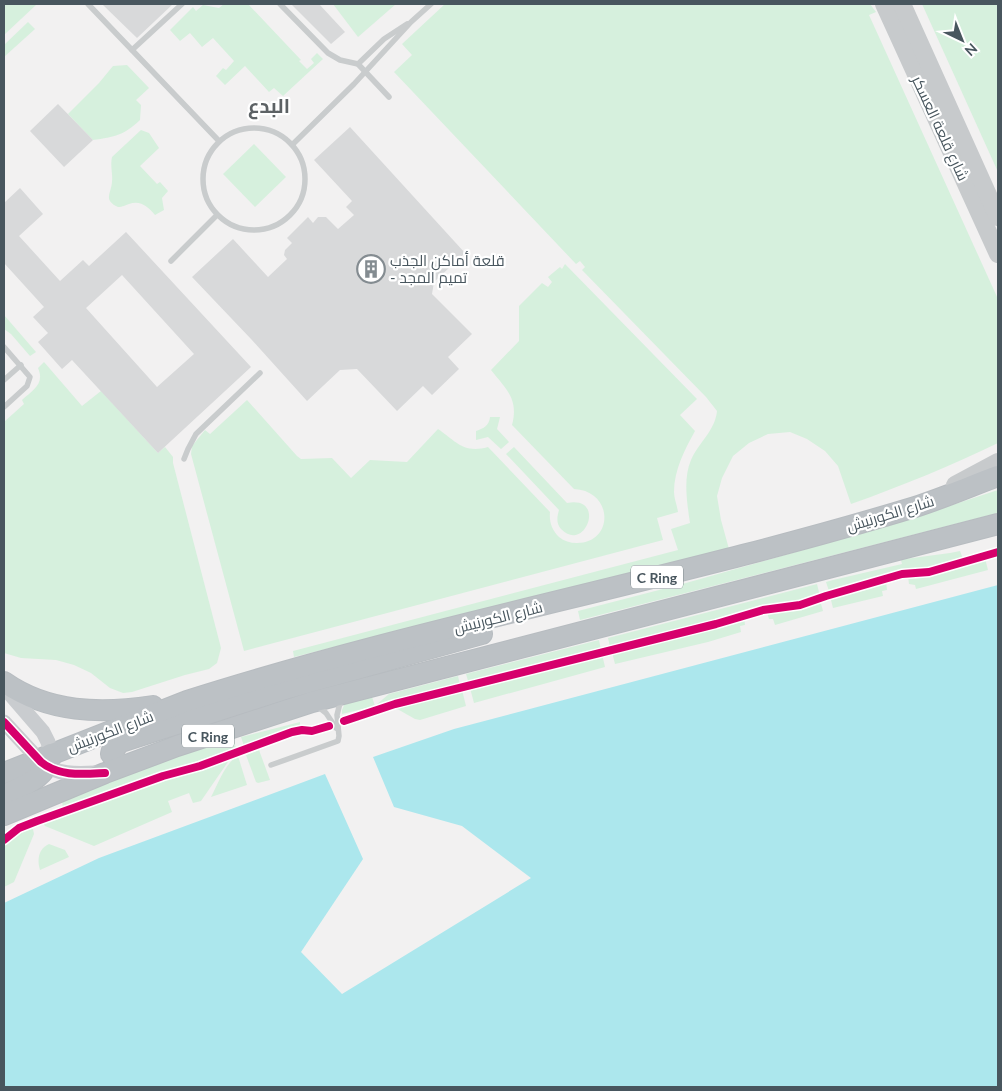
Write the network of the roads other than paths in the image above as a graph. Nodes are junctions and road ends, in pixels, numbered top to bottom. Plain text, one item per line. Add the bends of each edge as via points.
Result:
1 (88, 4) edge
2 (182, 4) edge
3 (280, 4) edge
4 (430, 4) edge
5 (884, 4) edge
6 (902, 4) edge
7 (411, 22) junction
8 (132, 50) junction
9 (358, 64) junction
10 (364, 71) junction
11 (389, 98) dead end
12 (219, 141) junction
13 (293, 144) junction
14 (218, 215) junction
15 (998, 217) edge
16 (998, 254) edge
17 (170, 261) dead end
18 (4, 347) edge
19 (20, 365) junction
20 (260, 373) dead end
21 (4, 380) edge
22 (4, 408) edge
23 (184, 459) dead end
24 (998, 462) edge
25 (998, 476) edge
26 (917, 506) junction
27 (998, 524) edge
28 (510, 614) junction
29 (4, 682) edge
30 (4, 687) edge
31 (343, 693) junction
32 (187, 701) junction
33 (312, 702) junction
34 (4, 722) edge
35 (337, 730) junction
36 (46, 760) junction
37 (271, 765) dead end
38 (113, 770) junction
39 (4, 773) edge
40 (4, 795) edge
41 (4, 815) edge

1 - 8 lane
2 - 8 lane
3 - 9 lane via 328,53
4 - 7 lane
5 - 16 main road, شارع قلعة العسكر
6 - 15 main road, شارع قلعة العسكر
7 - 9 lane via 384,39
7 - 10 lane
8 - 12 lane
9 - 10 lane
10 - 11 lane
10 - 13 lane
12 - 13 lane via 232,132 265,128
12 - 14 lane via 208,155 203,172 203,190 210,207
13 - 14 lane via 302,158 305,190 299,205 288,218 273,227 256,231 238,229
14 - 17 lane
18 - 19 lane
19 - 21 lane
19 - 22 lane via 30,377 27,386
20 - 23 lane via 196,434
24 - 26 main road
25 - 26 highway, شارع الكورنيش / C Ring
26 - 28 highway, شارع الكورنيش / C Ring
27 - 31 highway, C Ring
28 - 32 highway, شارع الكورنيش / C Ring via 311,664
28 - 38 highway via 477,637 288,688 121,742 112,750
29 - 32 highway via 34,699 69,709 116,710
30 - 36 street via 43,732 48,742
31 - 33 highway, C Ring
31 - 35 lane
32 - 36 highway, شارع الكورنيش / C Ring
33 - 35 lane
33 - 38 highway, C Ring
34 - 36 street
35 - 37 lane via 339,738 335,742
36 - 38 street via 70,773
36 - 39 highway, شارع الكورنيش / C Ring
36 - 40 highway via 34,780
38 - 41 highway, C Ring

